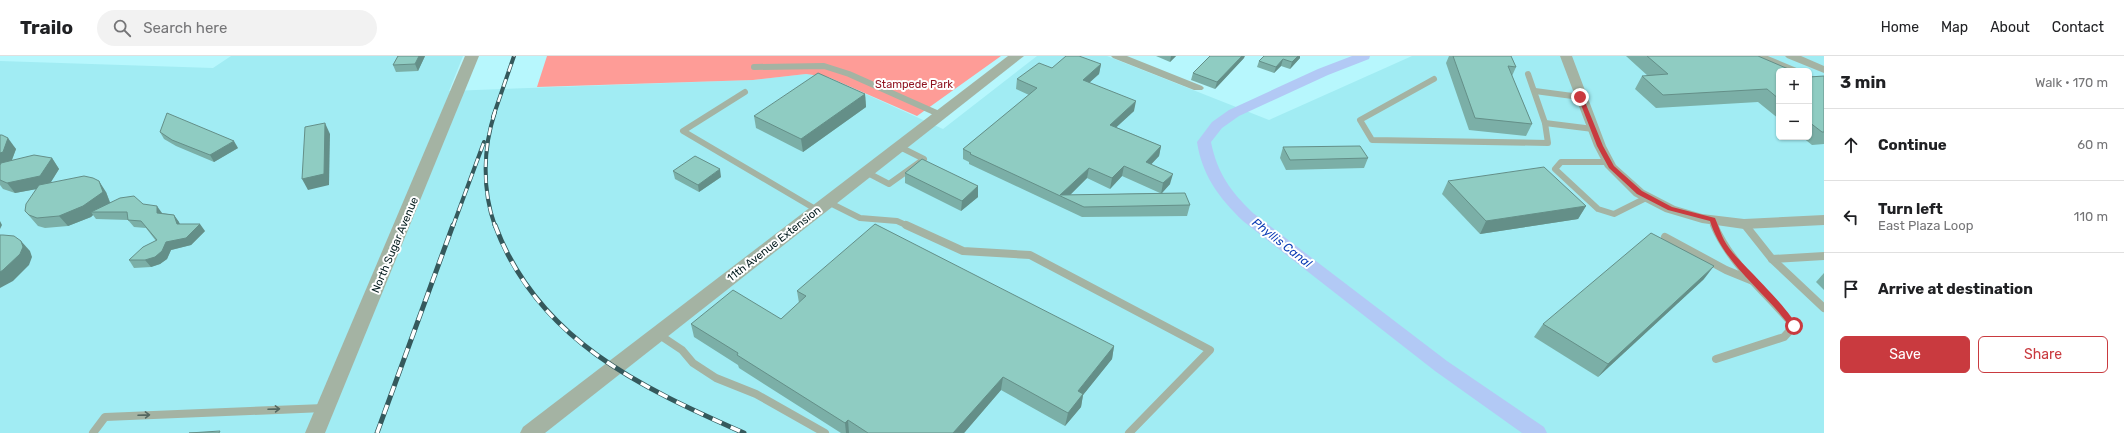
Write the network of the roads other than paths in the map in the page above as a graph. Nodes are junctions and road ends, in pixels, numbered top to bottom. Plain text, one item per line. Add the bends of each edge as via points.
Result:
1 (472, 56) edge
2 (1017, 56) edge
3 (1117, 56) edge
4 (1566, 56) edge
5 (1760, 56) edge
6 (1791, 56) edge
7 (754, 67) dead end
8 (1789, 68) edge
9 (1824, 70) edge
10 (1528, 74) dead end
11 (1434, 79) dead end
12 (1198, 88) dead end
13 (1535, 90) junction
14 (745, 92) dead end
15 (1580, 97) junction
16 (941, 115) junction
17 (1546, 123) junction
18 (1593, 129) junction
19 (898, 146) junction
20 (1609, 162) junction
21 (866, 172) junction
22 (1648, 197) junction
23 (822, 206) junction
24 (1712, 219) junction
25 (1824, 220) edge
26 (1744, 224) junction
27 (1665, 237) dead end
28 (1824, 256) edge
29 (1772, 259) junction
30 (1755, 282) junction
31 (1824, 308) edge
32 (658, 334) junction
33 (1716, 358) dead end
34 (326, 407) junction
35 (93, 433) edge
36 (315, 433) edge
37 (530, 433) edge
38 (826, 433) edge
39 (1129, 433) edge

1 - 34 street, North Sugar Avenue
2 - 16 street, 11th Avenue Extension
3 - 12 street
4 - 15 street
5 - 8 lane
6 - 9 street
7 - 16 lane via 824,66 849,74
10 - 13 lane
11 - 17 lane via 1360,120 1372,140 1548,143
13 - 15 lane
13 - 17 lane
14 - 23 lane via 683,131
15 - 18 street
16 - 19 street, 11th Avenue Extension
17 - 18 lane
18 - 20 street
19 - 21 street, 11th Avenue Extension
19 - 21 lane via 924,158 889,184
20 - 22 street via 1611,167
20 - 22 lane via 1561,162 1555,169 1598,210 1614,214
21 - 23 street, 11th Avenue Extension
22 - 24 street via 1670,209
23 - 32 street, 11th Avenue Extension
23 - 39 lane via 860,218 897,221 964,251 1030,255 1210,350
24 - 26 street
24 - 30 lane via 1717,236
25 - 26 street
26 - 29 lane
27 - 30 lane via 1726,270
28 - 29 lane
29 - 31 lane
30 - 33 lane via 1782,309 1794,326 1784,337
32 - 37 street, 11th Avenue Extension
32 - 38 lane via 716,378 756,394
35 -> 34 lane via 105,417
34 - 36 street, North Sugar Avenue

